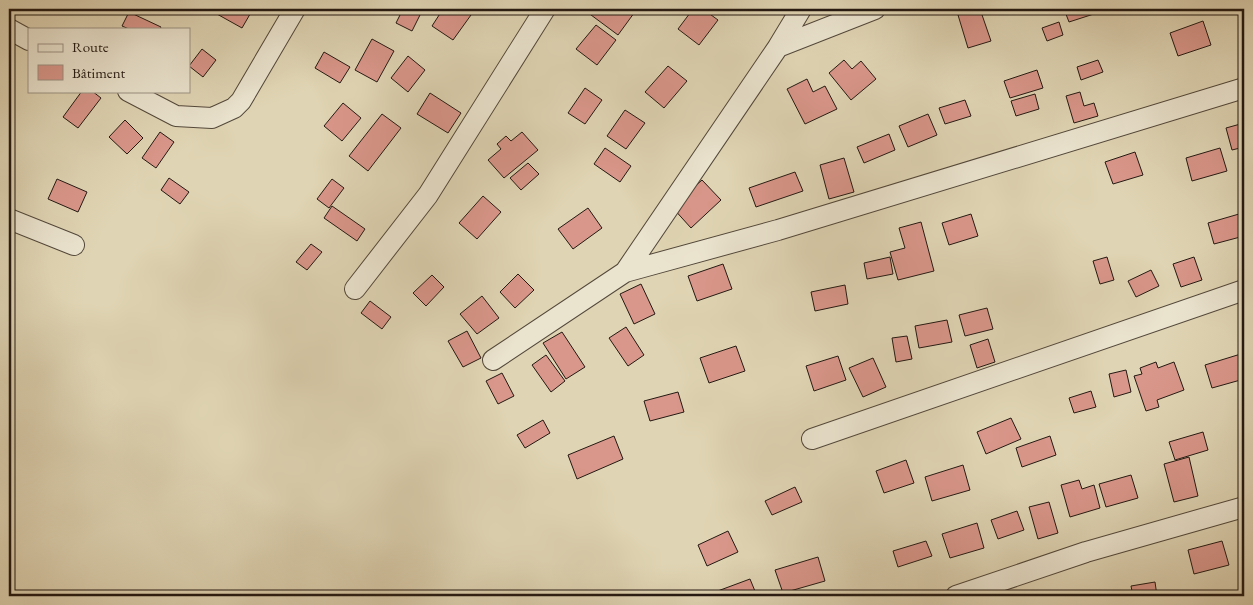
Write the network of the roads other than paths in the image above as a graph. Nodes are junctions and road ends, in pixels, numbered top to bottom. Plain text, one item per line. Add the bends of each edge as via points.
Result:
1 (295, 9) edge
2 (545, 9) edge
3 (801, 9) edge
4 (875, 9) edge
5 (9, 29) edge
6 (28, 39) edge
7 (778, 47) junction
8 (1244, 88) edge
9 (130, 92) edge
10 (9, 219) edge
11 (74, 245) dead end
12 (625, 272) junction
13 (355, 289) dead end
14 (1244, 290) edge
15 (493, 360) dead end
16 (812, 439) dead end
17 (1244, 507) edge
18 (956, 596) edge

1 - 9 street via 241,102 234,108 212,118 176,116
2 - 13 street via 428,195
3 - 7 street
4 - 7 street
5 - 6 street
7 - 12 street
8 - 12 street via 778,230
10 - 11 street
12 - 15 street
14 - 16 street
17 - 18 street via 1086,552

